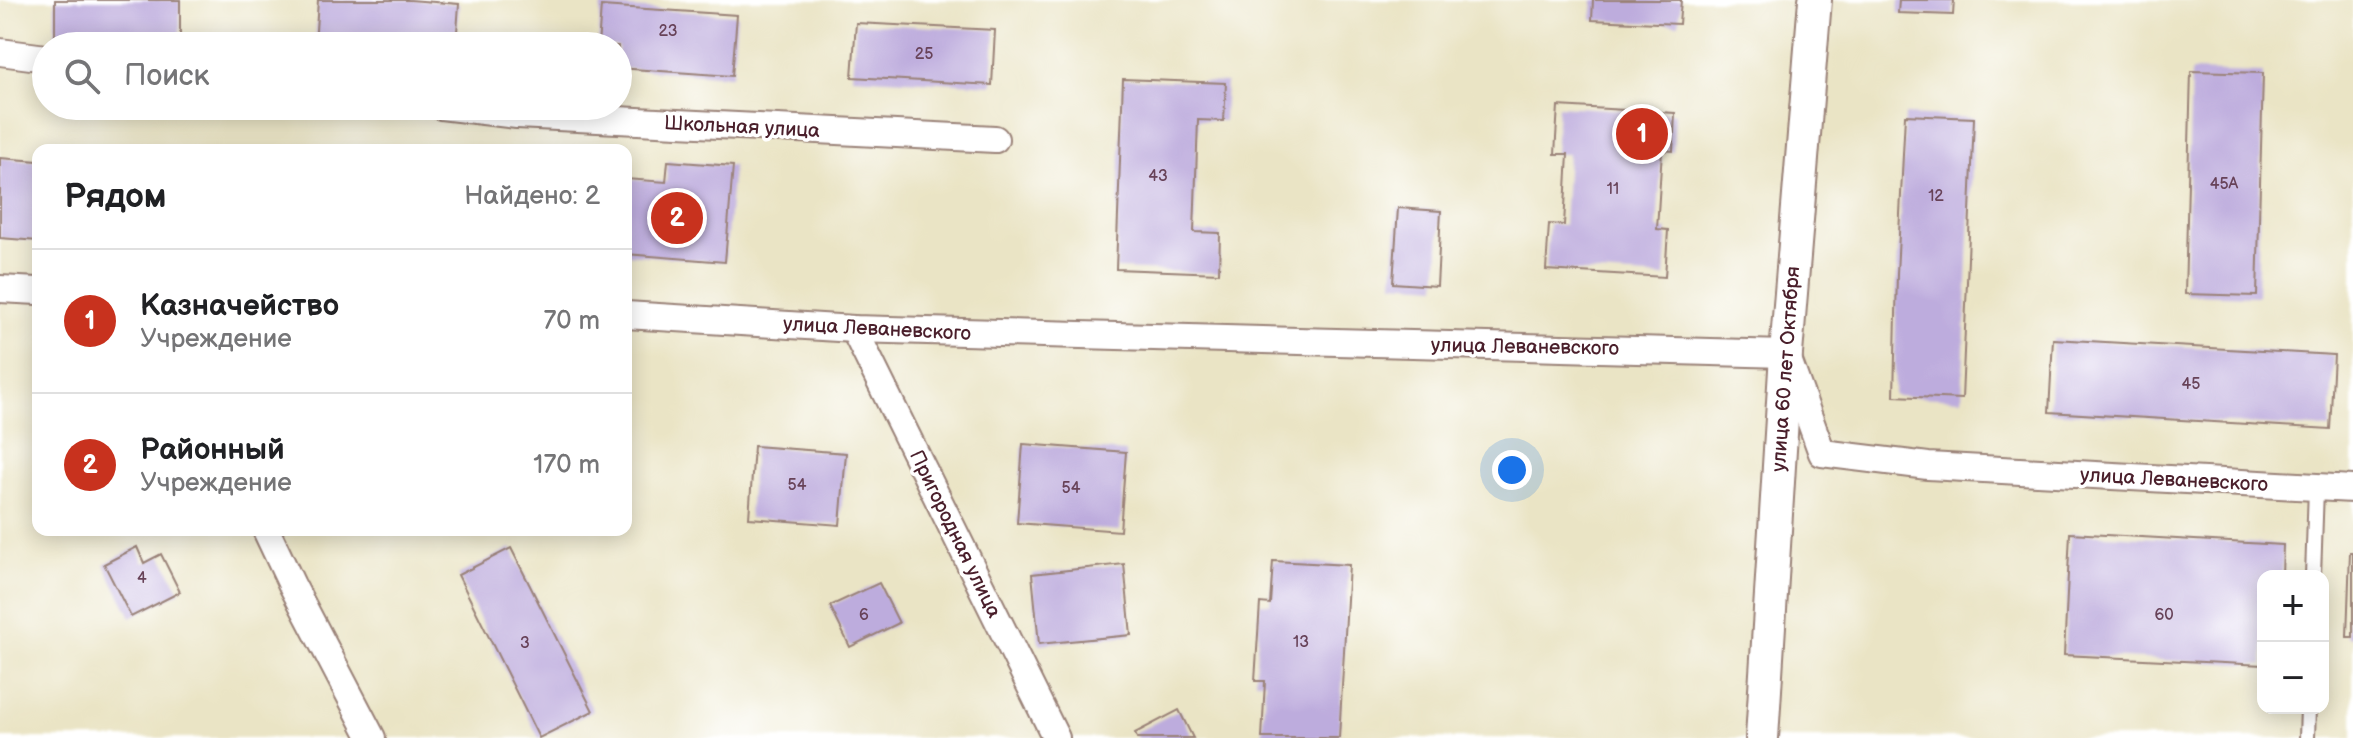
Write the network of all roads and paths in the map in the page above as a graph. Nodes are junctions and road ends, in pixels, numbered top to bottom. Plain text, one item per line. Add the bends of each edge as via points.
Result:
1 (1815, 0) edge
2 (0, 52) edge
3 (32, 56) edge
4 (617, 120) edge
5 (995, 139) dead end
6 (0, 289) edge
7 (32, 291) edge
8 (632, 315) edge
9 (854, 329) junction
10 (1786, 354) junction
11 (2316, 488) junction
12 (2353, 489) edge
13 (269, 536) edge
14 (2313, 570) edge
15 (2308, 714) edge
16 (372, 738) edge
17 (1056, 738) edge
18 (1762, 738) edge
19 (2307, 738) edge

1 - 10 street, улица 60 лет Октября
2 - 3 street
4 - 5 street, Школьная улица
6 - 7 street
8 - 9 street, улица Леваневского
9 - 10 street, улица Леваневского
9 - 17 street, Пригородная улица
10 - 11 street, улица Леваневского via 1822,453 1928,466
10 - 18 street, улица 60 лет Октября
11 - 12 street, улица Леваневского
11 - 14 lane
13 - 16 street
15 - 19 lane

